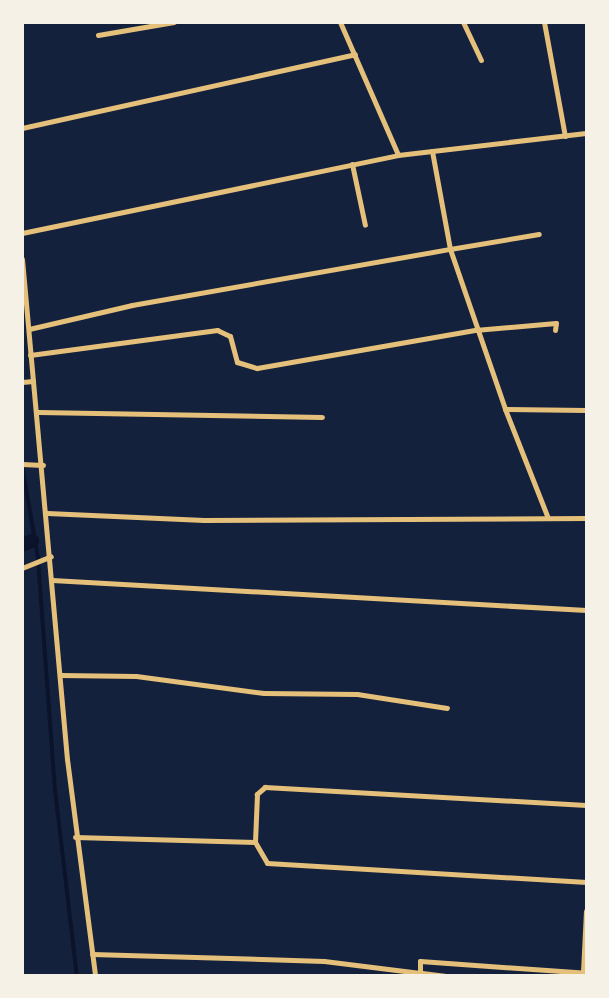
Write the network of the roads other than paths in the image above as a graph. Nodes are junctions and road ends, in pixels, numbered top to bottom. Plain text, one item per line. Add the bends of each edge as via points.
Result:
1 (174, 22) edge
2 (340, 22) edge
3 (463, 22) edge
4 (544, 22) edge
5 (98, 35) dead end
6 (355, 54) junction
7 (481, 60) dead end
8 (22, 128) edge
9 (586, 133) edge
10 (565, 136) junction
11 (432, 151) junction
12 (398, 155) junction
13 (352, 164) junction
14 (365, 225) dead end
15 (22, 233) edge
16 (539, 234) dead end
17 (450, 249) junction
18 (22, 259) edge
19 (29, 329) junction
20 (475, 330) junction
21 (555, 330) dead end
22 (27, 352) edge
23 (33, 381) junction
24 (23, 382) edge
25 (505, 409) junction
26 (586, 410) edge
27 (38, 412) junction
28 (322, 417) dead end
29 (22, 464) edge
30 (40, 465) junction
31 (47, 513) junction
32 (548, 518) junction
33 (586, 518) edge
34 (48, 557) junction
35 (24, 567) edge
36 (52, 580) junction
37 (586, 610) edge
38 (60, 675) junction
39 (447, 708) dead end
40 (586, 806) edge
41 (75, 837) junction
42 (255, 842) junction
43 (586, 882) edge
44 (586, 911) edge
45 (92, 954) junction
46 (585, 972) edge
47 (420, 973) junction
48 (95, 975) edge
49 (446, 975) edge

1 - 5 street
2 - 6 street
3 - 7 street
4 - 10 street
6 - 8 street
6 - 12 street
9 - 10 street
10 - 11 street
11 - 12 street
11 - 17 street
12 - 13 street
13 - 14 street
13 - 15 street
16 - 17 street
17 - 19 street via 132,305
17 - 20 street
18 - 19 street
19 - 22 street
20 - 21 street via 556,323
20 - 22 street via 245,368 237,362 230,336 218,330
20 - 25 street
22 - 23 street
23 - 24 street
23 - 27 street
25 - 26 street
25 - 32 street
27 - 28 street
27 - 30 street
29 - 30 street
30 - 31 street
31 - 32 street via 204,520
31 - 34 street
32 - 33 street
34 - 35 street
34 - 36 street
36 - 37 street
36 - 38 street
38 - 39 street via 164,679 264,693 357,694
38 - 41 street
40 - 42 street via 265,787 257,794
41 - 42 street
41 - 45 street
42 - 43 street via 267,862
44 - 46 street
45 - 47 street via 324,961
45 - 48 street
46 - 47 street via 423,960
47 - 49 street

